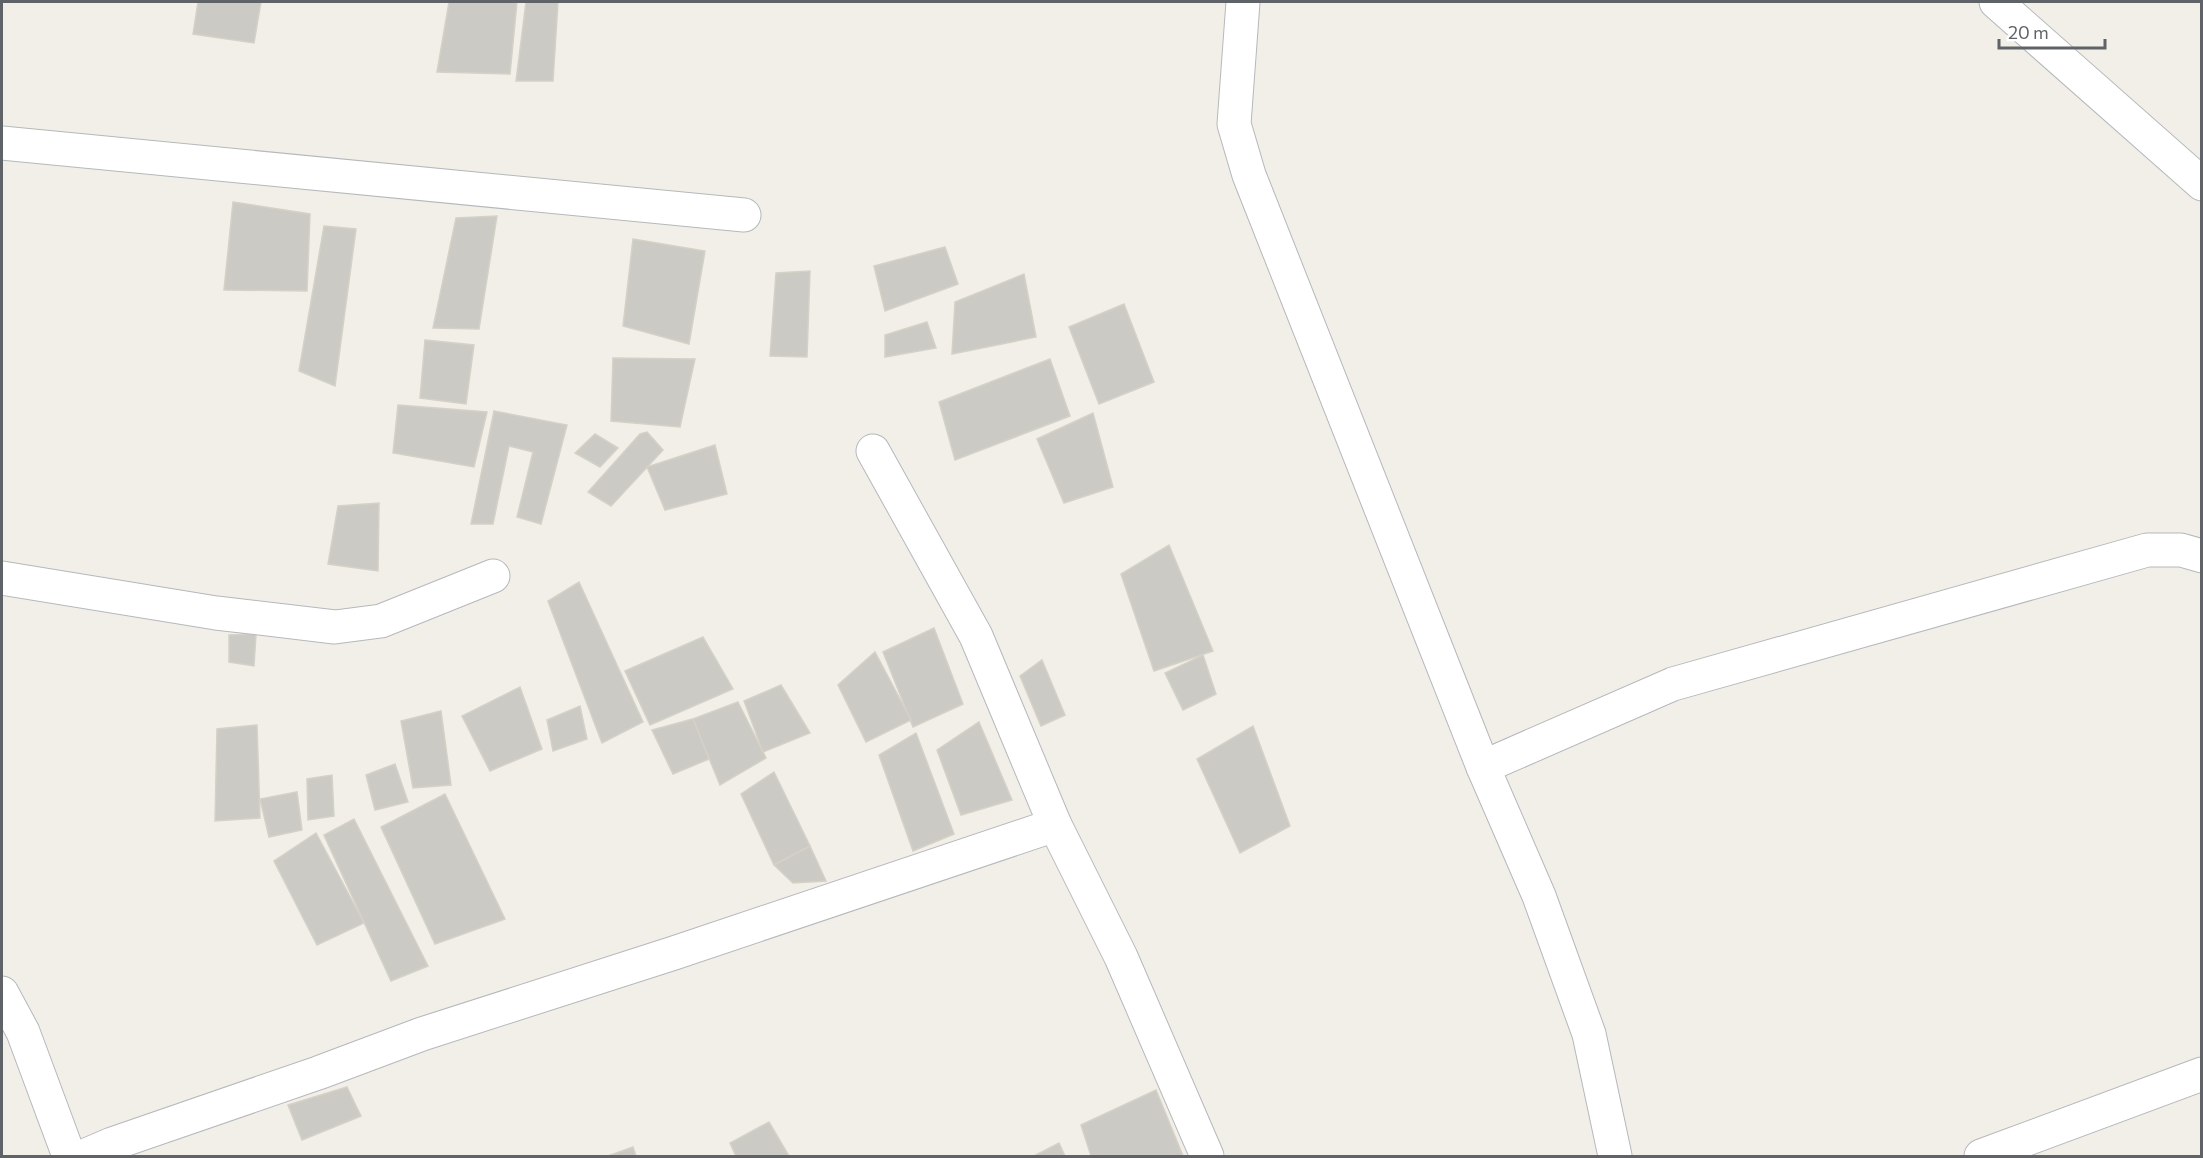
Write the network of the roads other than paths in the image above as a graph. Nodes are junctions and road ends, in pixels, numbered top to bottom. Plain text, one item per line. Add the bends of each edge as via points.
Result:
1 (1243, 2) edge
2 (1996, 2) edge
3 (2, 143) edge
4 (2202, 184) edge
5 (744, 215) dead end
6 (873, 451) dead end
7 (2202, 556) edge
8 (493, 576) dead end
9 (2, 578) edge
10 (1483, 767) junction
11 (1055, 825) junction
12 (2, 993) edge
13 (2202, 1074) edge
14 (69, 1156) edge
15 (84, 1156) edge
16 (1207, 1156) edge
17 (1615, 1156) edge
18 (1981, 1156) edge

1 - 10 street via 1234,124 1249,175
2 - 4 street
3 - 5 street
6 - 11 street via 976,636
7 - 10 street via 2181,550 2147,550 1673,684
8 - 9 street via 381,621 335,627 216,613
10 - 17 street via 1539,896 1589,1034
11 - 15 street via 422,1034
11 - 16 street via 1121,957
12 - 14 street via 23,1032
13 - 18 street

